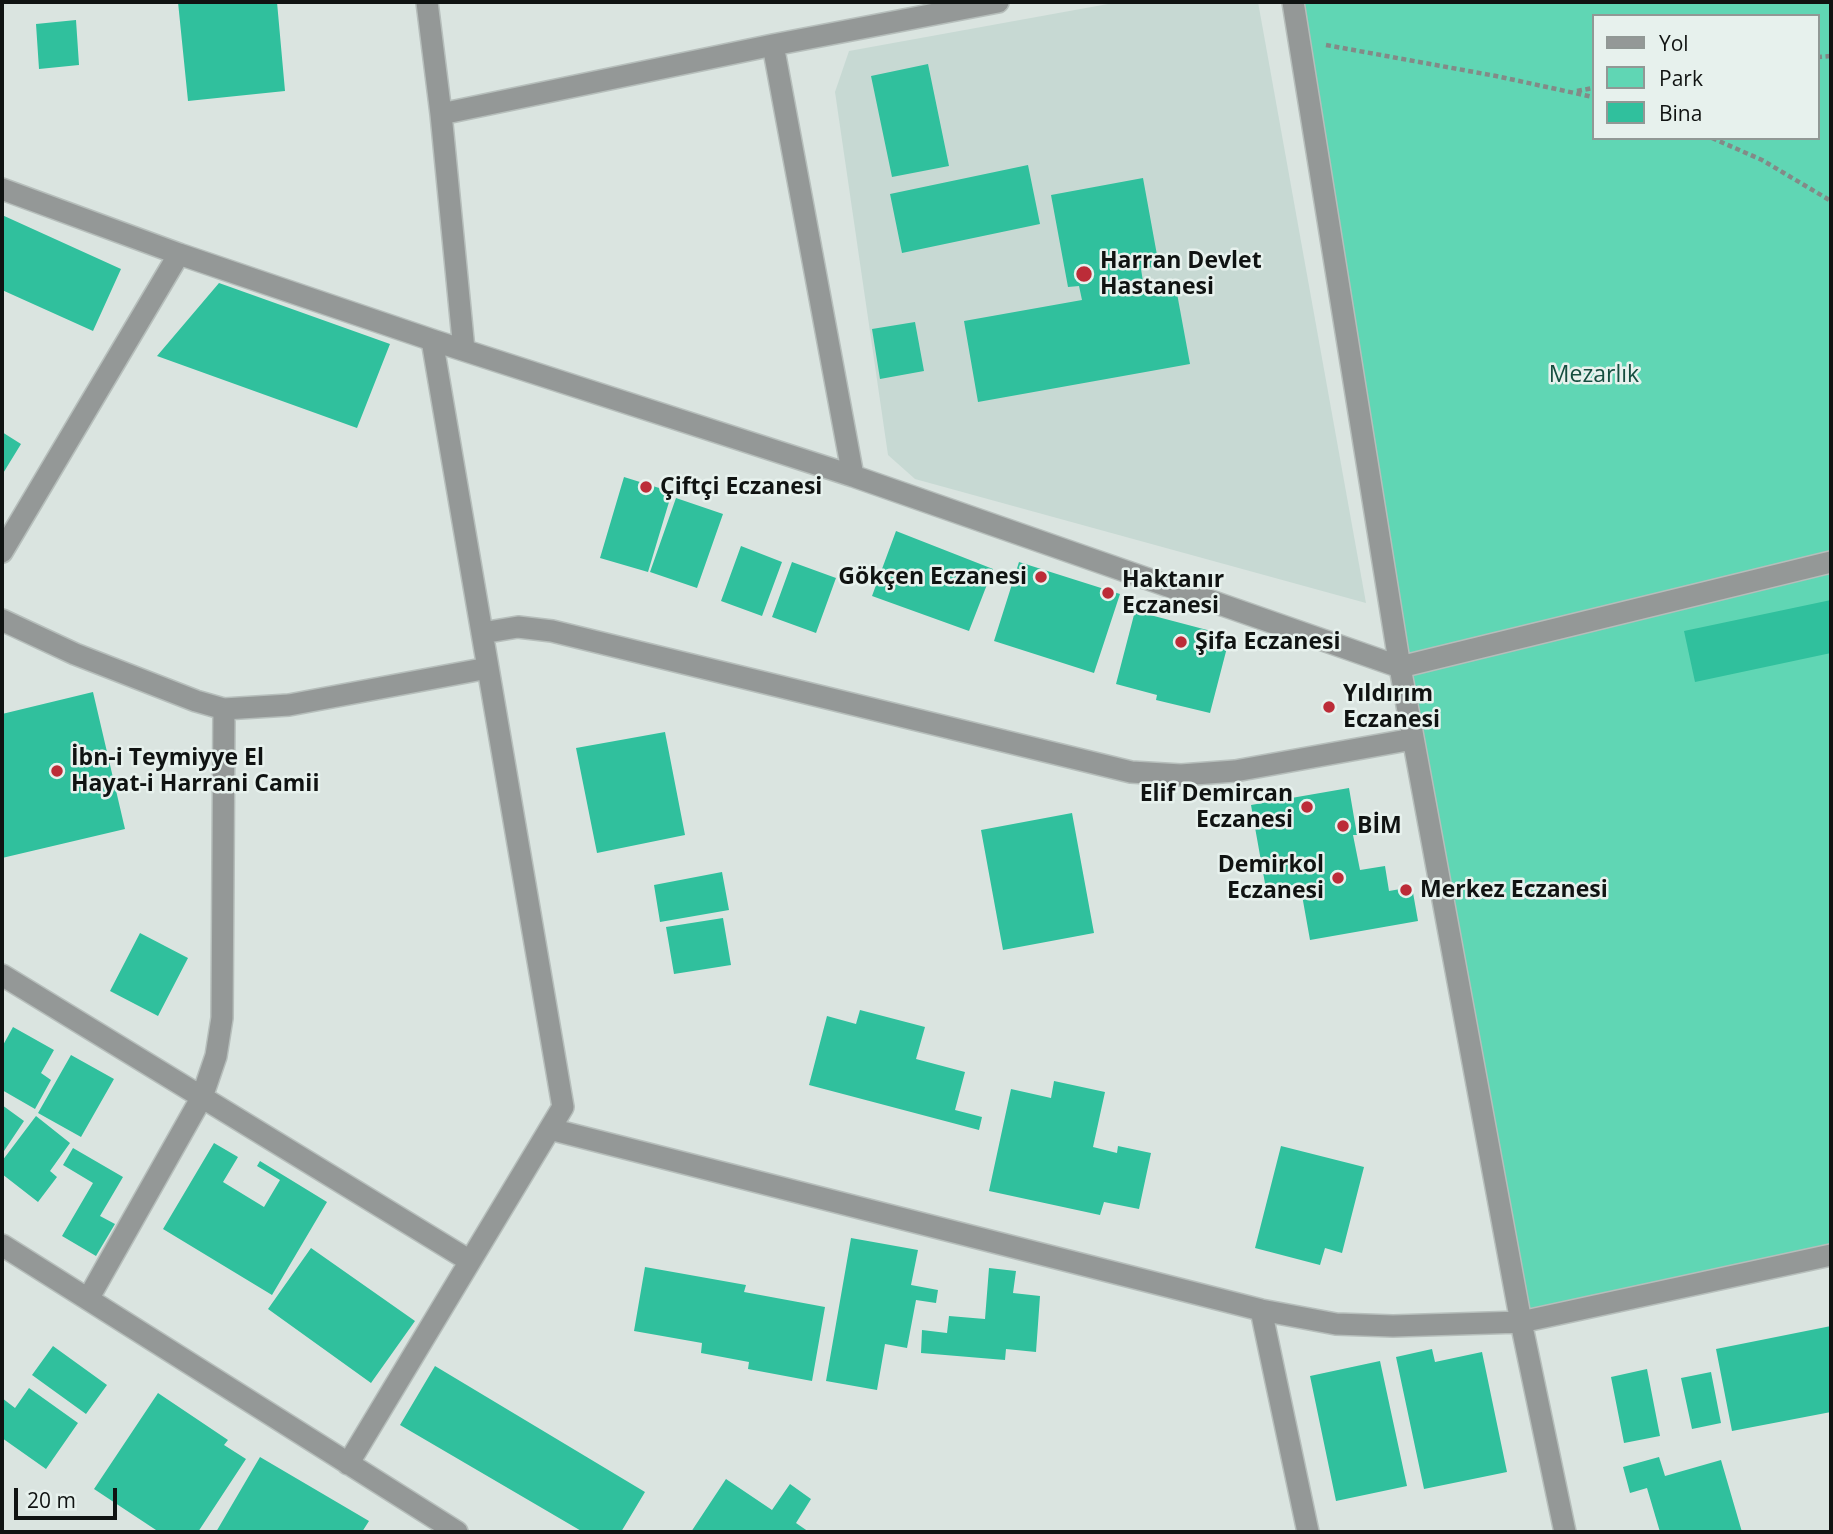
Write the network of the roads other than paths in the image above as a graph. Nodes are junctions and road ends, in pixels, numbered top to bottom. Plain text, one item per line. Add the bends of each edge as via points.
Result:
1 (428, 2) edge
2 (998, 2) edge
3 (1293, 2) edge
4 (773, 45) junction
5 (441, 114) junction
6 (2, 189) edge
7 (179, 254) junction
8 (432, 340) junction
9 (464, 350) junction
10 (853, 476) junction
11 (2, 552) edge
12 (1831, 562) edge
13 (2, 620) edge
14 (482, 633) junction
15 (1400, 667) junction
16 (488, 668) junction
17 (224, 709) junction
18 (1413, 739) junction
19 (2, 975) edge
20 (202, 1097) junction
21 (550, 1129) junction
22 (2, 1245) edge
23 (1831, 1255) edge
24 (470, 1261) junction
25 (88, 1299) junction
26 (1261, 1310) junction
27 (1521, 1322) junction
28 (348, 1464) junction
29 (427, 1524) edge
30 (457, 1532) edge
31 (1308, 1532) edge
32 (1565, 1532) edge

1 - 5 street
2 - 4 street
3 - 15 street
4 - 5 street
4 - 10 street
5 - 9 street
6 - 7 street
7 - 8 street
7 - 11 street
8 - 9 street
8 - 14 street
9 - 10 street
10 - 15 street
12 - 15 street
13 - 17 street via 75,654
14 - 16 street
14 - 18 street via 518,627 552,631 1131,772 1235,771
15 - 18 street
16 - 17 street via 289,705
16 - 21 street via 563,1107
17 - 20 street via 222,1018 216,1056
18 - 27 street
19 - 20 street
20 - 24 street
20 - 25 street
21 - 24 street
21 - 26 street
22 - 25 street
23 - 27 street
24 - 28 street
25 - 28 street
26 - 27 street via 1336,1324
26 - 31 street
27 - 32 street
28 - 29 street
29 - 30 street

